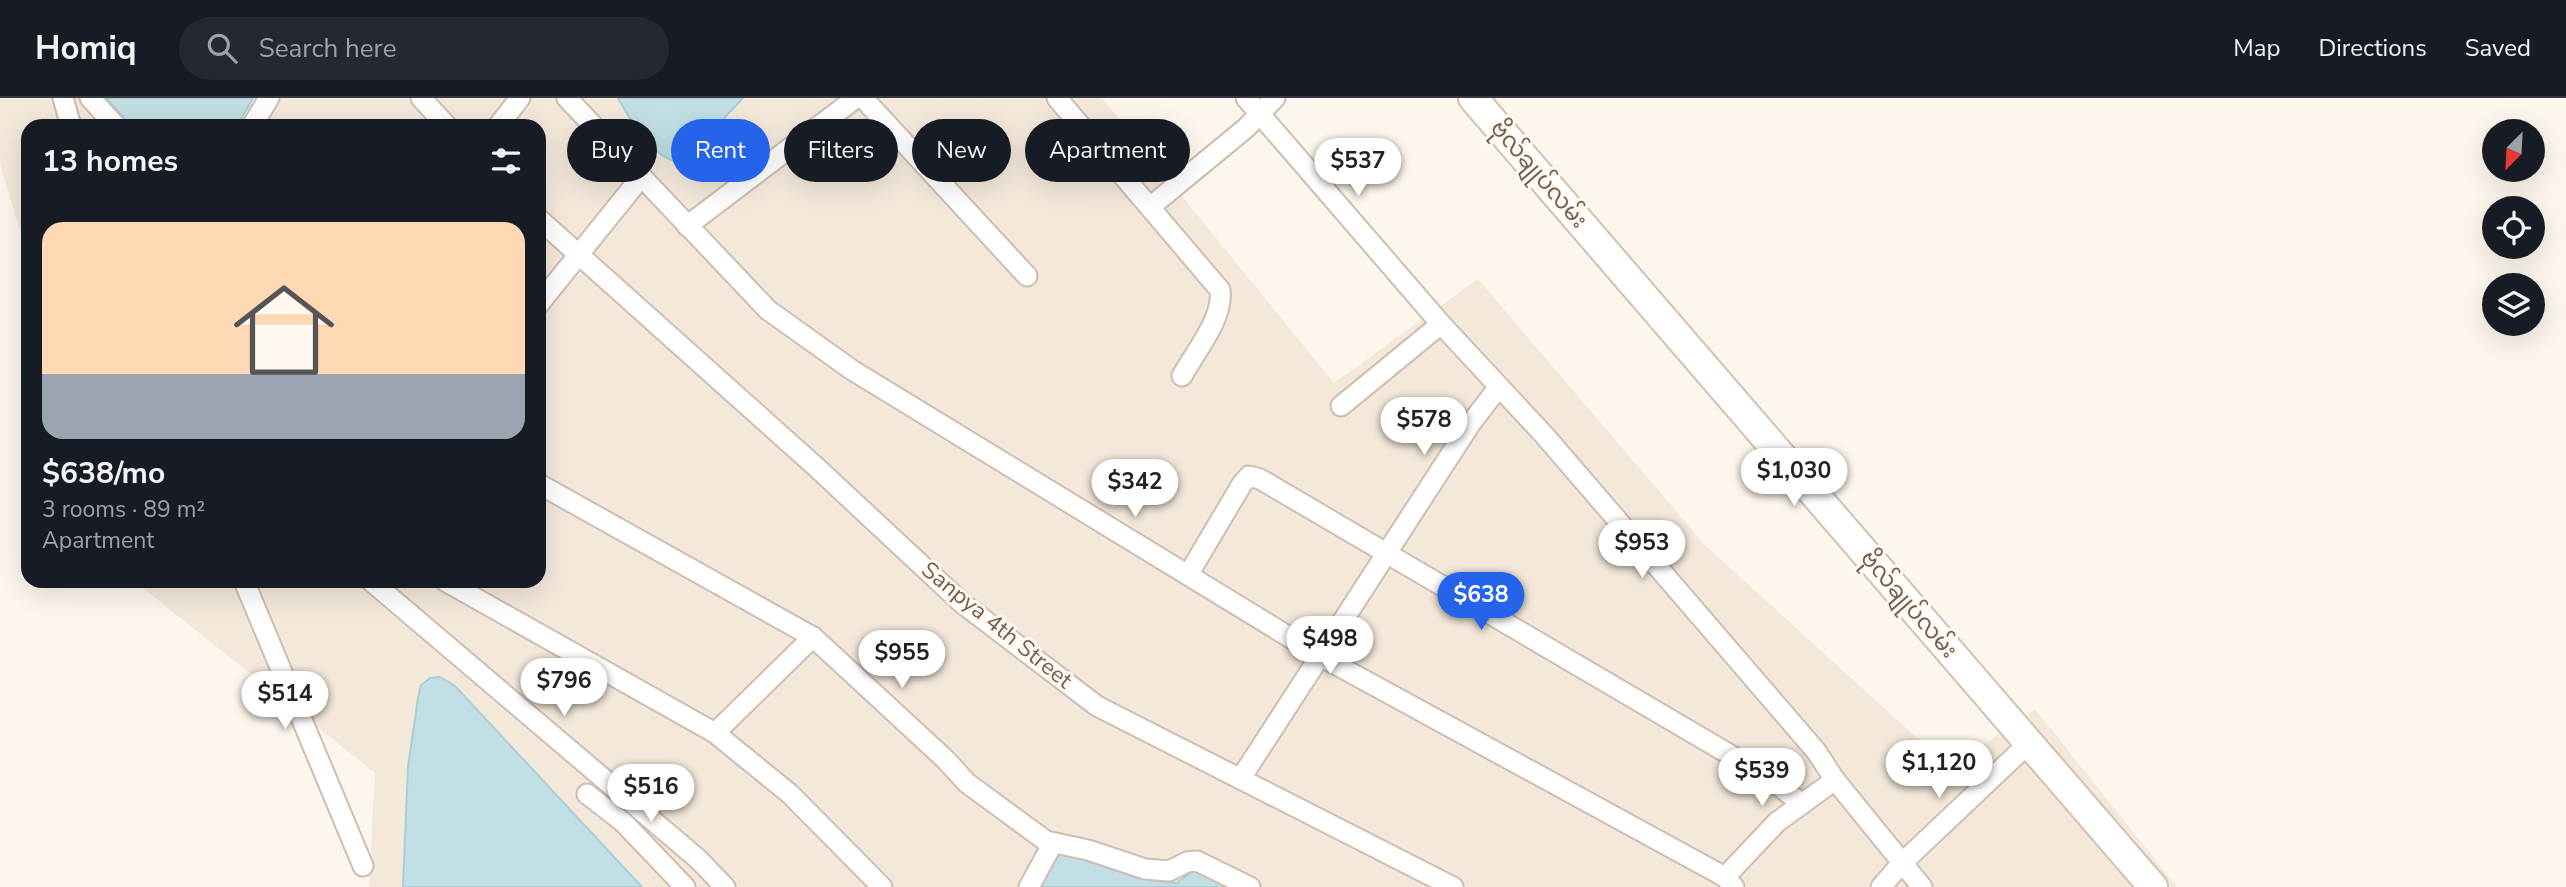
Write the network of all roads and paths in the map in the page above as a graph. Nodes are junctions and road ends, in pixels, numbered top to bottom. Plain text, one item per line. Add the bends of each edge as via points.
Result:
1 (63, 98) edge
2 (90, 98) edge
3 (269, 98) edge
4 (421, 98) edge
5 (520, 98) edge
6 (567, 98) edge
7 (856, 98) edge
8 (863, 98) edge
9 (1057, 98) edge
10 (1246, 98) edge
11 (1275, 98) edge
12 (1473, 98) edge
13 (1259, 114) junction
14 (69, 119) edge
15 (110, 119) edge
16 (256, 119) edge
17 (440, 119) edge
18 (504, 119) edge
19 (587, 119) edge
20 (637, 182) edge
21 (646, 182) edge
22 (1150, 207) junction
23 (546, 226) edge
24 (687, 226) junction
25 (578, 257) junction
26 (1027, 276) dead end
27 (546, 296) edge
28 (1441, 324) junction
29 (1182, 376) dead end
30 (1499, 388) junction
31 (1341, 406) dead end
32 (546, 488) edge
33 (1386, 552) junction
34 (1188, 575) junction
35 (247, 588) edge
36 (379, 588) edge
37 (457, 588) edge
38 (813, 637) junction
39 (1319, 655) junction
40 (715, 733) junction
41 (2029, 743) junction
42 (1241, 778) junction
43 (1835, 780) junction
44 (587, 794) dead end
45 (1801, 804) junction
46 (1052, 843) junction
47 (1901, 863) junction
48 (363, 866) dead end
49 (1729, 882) edge
50 (685, 887) edge
51 (725, 887) edge
52 (882, 887) edge
53 (1029, 887) edge
54 (1250, 887) edge
55 (1453, 887) edge
56 (1881, 887) edge
57 (1922, 887) edge
58 (2153, 887) edge

1 - 14 street
2 - 15 street
3 - 16 street
4 - 17 street
5 - 18 street
6 - 19 street
7 - 24 street
8 - 26 street
9 - 22 street
10 - 13 street
11 - 13 street
12 - 41 street, ဗိုလ်ချုပ်လမ်း
13 - 22 street
13 - 28 street
20 - 25 street
21 - 24 street
22 - 29 street via 1220,290 1222,302
23 - 25 street, Sanpya 4th Street
24 - 34 street via 768,310 852,370
25 - 27 street
25 - 42 street, Sanpya 4th Street via 816,466 962,603 1097,706
28 - 30 street
28 - 31 street
30 - 33 street
30 - 43 street via 1807,741
32 - 38 street
33 - 34 street via 1250,476
33 - 39 street
33 - 45 street via 1768,777
34 - 39 street
35 - 48 street
36 - 51 street via 688,850
37 - 40 street
38 - 40 street
38 - 46 street via 967,783
39 - 42 street
39 - 49 street
40 - 52 street via 790,794
41 - 47 street
41 - 58 street, ဗိုလ်ချုပ်လမ်း
42 - 55 street, Sanpya 4th Street
43 - 45 street
43 - 47 street
44 - 50 street via 623,822
45 - 49 street via 1777,822
46 - 53 street
46 - 54 street via 1145,869 1169,871 1197,861
47 - 56 street
47 - 57 street

